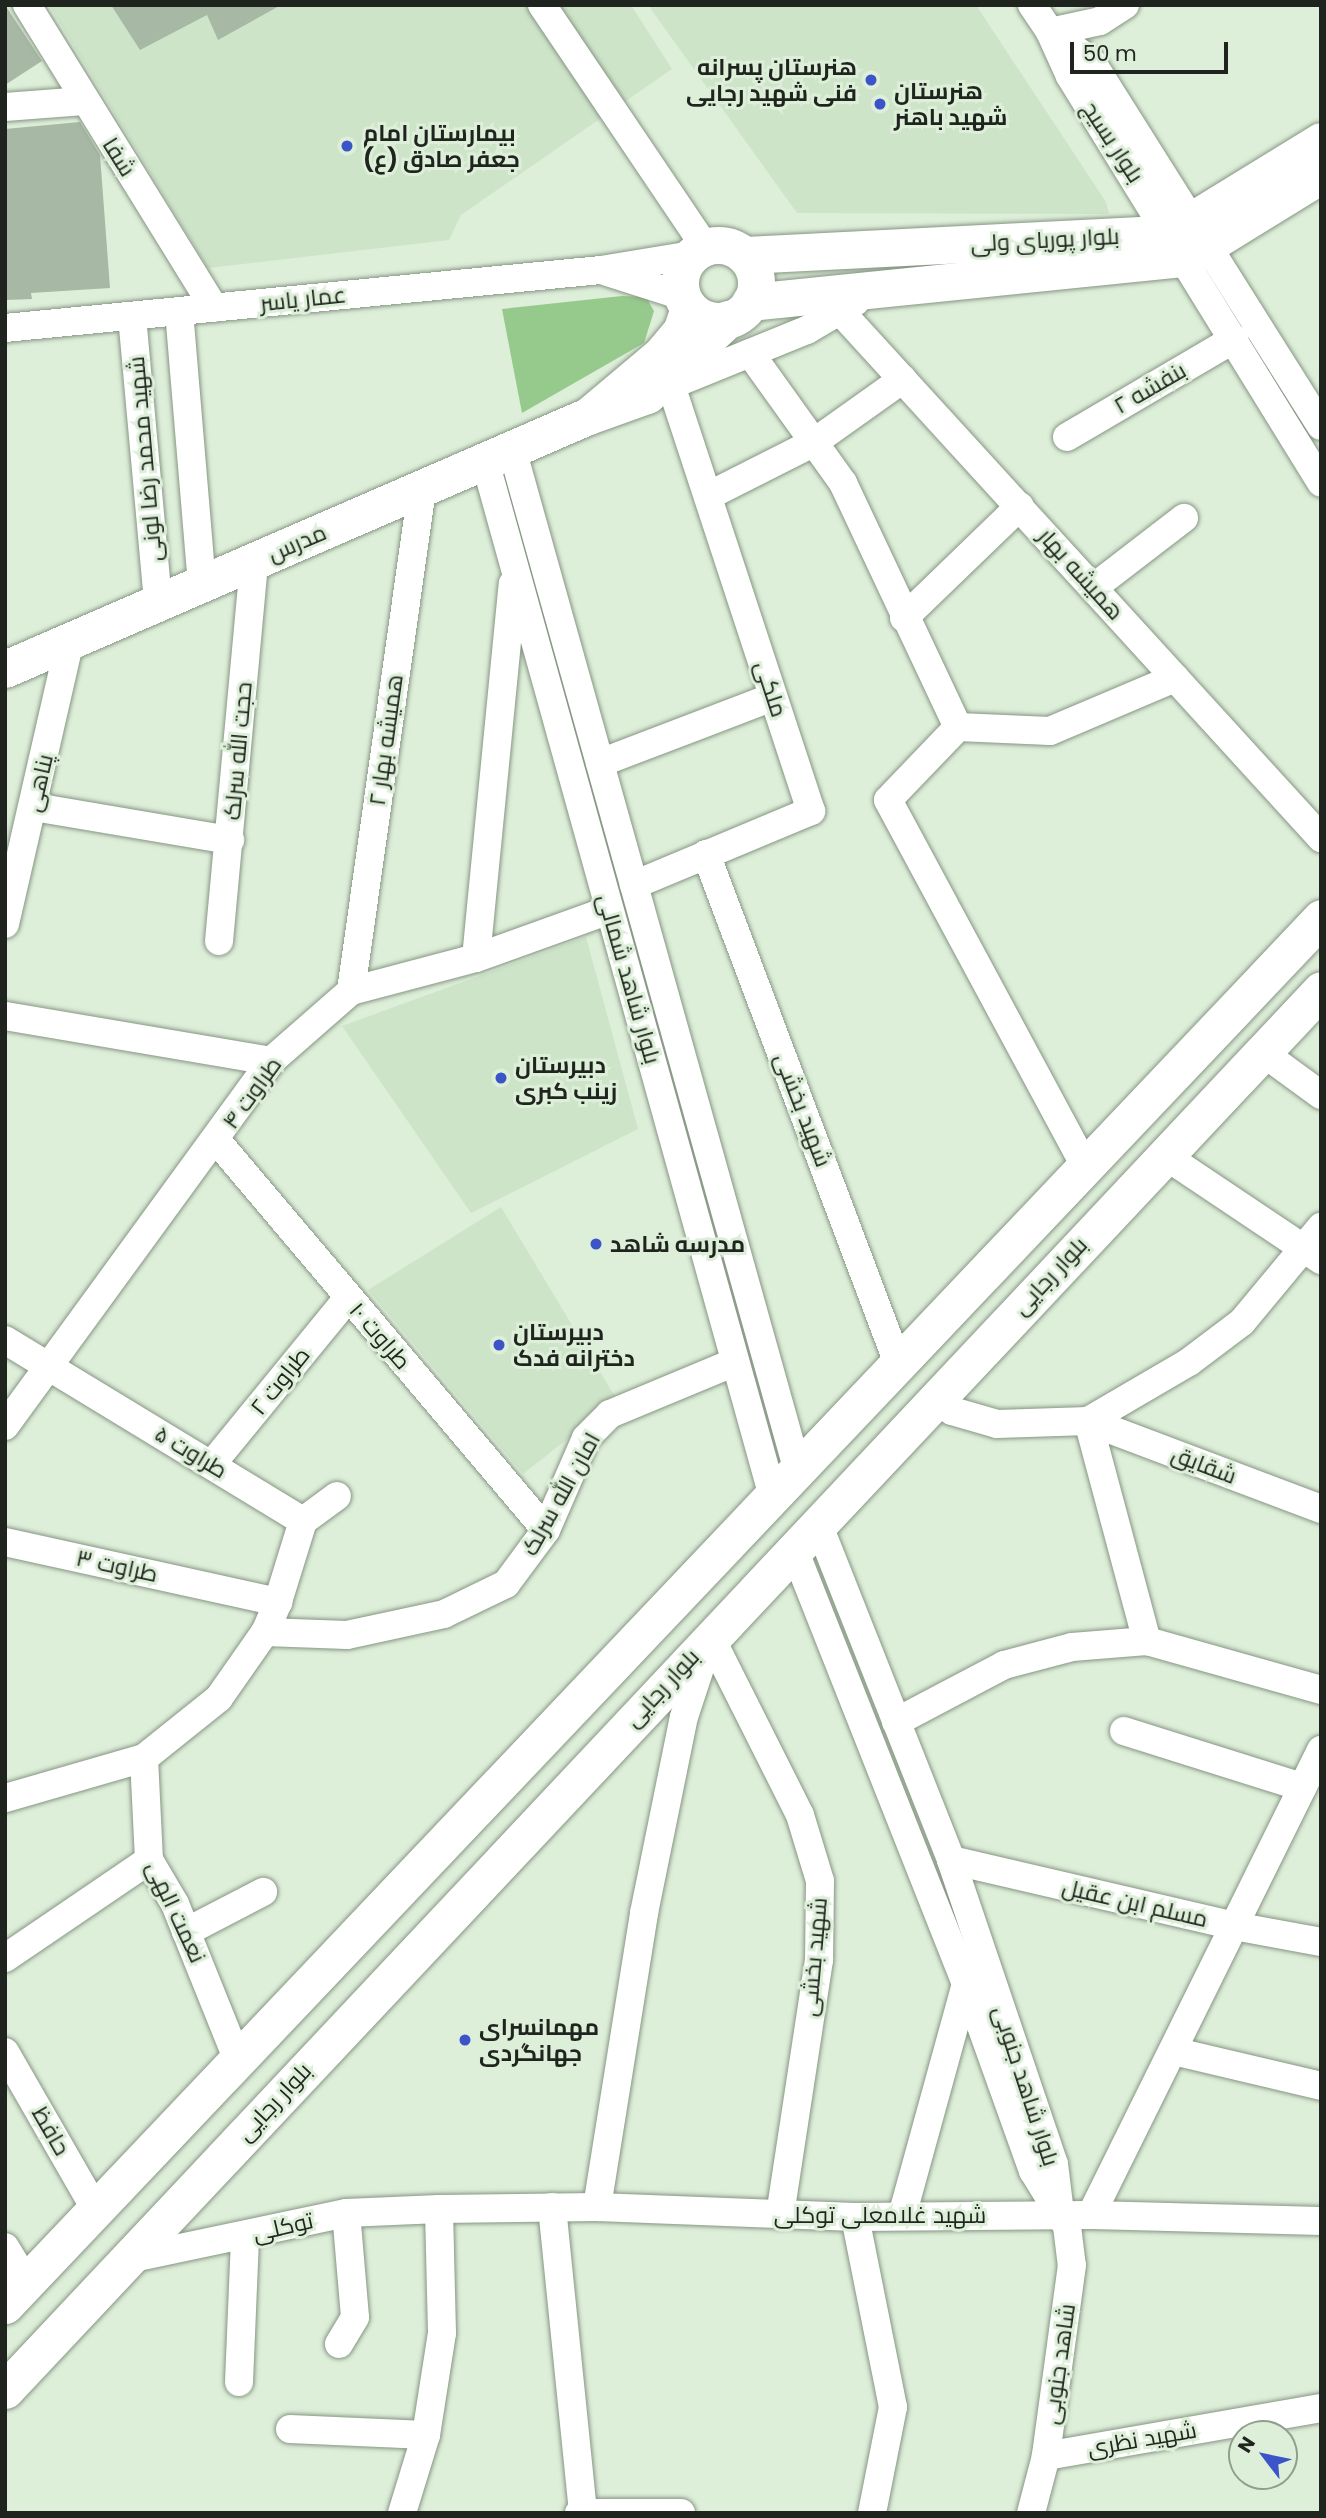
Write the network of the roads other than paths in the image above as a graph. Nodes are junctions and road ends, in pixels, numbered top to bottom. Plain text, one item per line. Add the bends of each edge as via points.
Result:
1 (27, 5) edge
2 (542, 5) edge
3 (1032, 5) edge
4 (1074, 5) edge
5 (1125, 5) edge
6 (1050, 32) junction
7 (84, 101) junction
8 (5, 107) edge
9 (1321, 141) edge
10 (1321, 174) edge
11 (1190, 238) junction
12 (699, 251) junction
13 (744, 255) junction
14 (601, 270) junction
15 (877, 289) junction
16 (685, 302) junction
17 (214, 308) junction
18 (179, 311) junction
19 (739, 311) junction
20 (840, 311) junction
21 (132, 316) junction
22 (5, 328) edge
23 (1234, 339) junction
24 (750, 353) junction
25 (903, 379) junction
26 (659, 390) junction
27 (588, 416) junction
28 (1321, 426) edge
29 (1067, 437) dead end
30 (813, 443) junction
31 (499, 455) junction
32 (1321, 482) edge
33 (422, 488) junction
34 (708, 496) junction
35 (1020, 506) junction
36 (1184, 518) dead end
37 (254, 562) junction
38 (514, 569) junction
39 (202, 584) junction
40 (1093, 588) junction
41 (158, 603) junction
42 (904, 618) junction
43 (70, 641) junction
44 (5, 669) edge
45 (1175, 678) junction
46 (774, 697) junction
47 (958, 727) junction
48 (600, 764) junction
49 (34, 807) junction
50 (1321, 838) edge
51 (230, 840) junction
52 (706, 854) junction
53 (634, 885) junction
54 (609, 911) junction
55 (1321, 919) edge
56 (5, 924) edge
57 (219, 941) dead end
58 (476, 958) junction
59 (1321, 990) edge
60 (351, 991) junction
61 (5, 1016) edge
62 (1262, 1052) junction
63 (271, 1061) junction
64 (1321, 1095) edge
65 (217, 1141) junction
66 (1164, 1155) junction
67 (1085, 1166) junction
68 (1321, 1227) edge
69 (1312, 1255) edge
70 (348, 1298) junction
71 (5, 1340) edge
72 (736, 1363) junction
73 (48, 1365) junction
74 (899, 1366) junction
75 (939, 1394) junction
76 (1088, 1421) junction
77 (5, 1426) edge
78 (212, 1464) junction
79 (798, 1471) junction
80 (337, 1496) dead end
81 (773, 1497) junction
82 (1321, 1509) edge
83 (303, 1521) junction
84 (819, 1526) junction
85 (546, 1530) junction
86 (5, 1542) edge
87 (795, 1552) junction
88 (278, 1602) junction
89 (265, 1632) junction
90 (710, 1636) junction
91 (1147, 1641) junction
92 (1321, 1690) edge
93 (897, 1723) junction
94 (1124, 1731) dead end
95 (1321, 1750) edge
96 (144, 1758) junction
97 (1302, 1787) junction
98 (5, 1798) edge
99 (149, 1860) junction
100 (951, 1860) junction
101 (263, 1892) dead end
102 (1234, 1926) junction
103 (186, 1932) junction
104 (1321, 1942) edge
105 (5, 1958) edge
106 (966, 1984) junction
107 (1172, 2050) junction
108 (5, 2052) edge
109 (238, 2060) junction
110 (1321, 2086) edge
111 (552, 2207) junction
112 (597, 2207) junction
113 (439, 2209) junction
114 (96, 2210) junction
115 (346, 2213) junction
116 (780, 2215) junction
117 (1061, 2215) junction
118 (1091, 2215) junction
119 (902, 2216) junction
120 (855, 2217) junction
121 (1321, 2221) edge
122 (245, 2236) junction
123 (5, 2247) edge
124 (128, 2259) junction
125 (16, 2294) edge
126 (339, 2344) dead end
127 (239, 2382) dead end
128 (5, 2390) edge
129 (1321, 2408) edge
130 (290, 2429) dead end
131 (426, 2435) junction
132 (1046, 2456) junction
133 (401, 2513) edge
134 (582, 2513) edge
135 (681, 2513) edge
136 (872, 2513) edge
137 (1031, 2513) edge

1 - 7 street, شفا
2 - 12 street
3 - 6 street
4 - 6 street
5 - 6 street via 1100,21
6 - 11 street, بلوار بسیج via 1091,61
7 - 8 street
7 - 17 street, شفا
9 - 11 main road, بلوار پوریای ولی
10 - 11 main road, بلوار پوریای ولی
11 - 13 main road, بلوار پوریای ولی
11 - 15 main road, بلوار پوریای ولی
11 - 23 street, بلوار بسیج
11 - 28 street, بلوار بسیج
12 - 13 main road via 726,245
12 - 14 street, عمار یاسر
12 - 16 main road via 683,267
13 - 19 main road via 755,278
14 - 16 street, عمار یاسر
14 - 17 street, عمار یاسر
15 - 19 main road, بلوار پوریای ولی
15 - 20 street
16 - 19 main road via 700,317
16 - 27 main road, مدرس via 681,331 662,354
17 - 18 street, عمار یاسر
18 - 21 street, عمار یاسر
18 - 39 street, شهید محمد رضا لونی
19 - 26 main road, مدرس
20 - 24 street
20 - 25 street, همیشه بهار
21 - 22 street, عمار یاسر
21 - 41 street, شهید محمد رضا لونی
23 - 29 street, بنفشه ۲
23 - 32 street, بلوار بسیج
24 - 26 street
24 - 30 street
25 - 30 street
25 - 35 street, همیشه بهار
26 - 27 main road, مدرس
26 - 34 street, ملکی
27 - 31 main road, مدرس
30 - 34 street
30 - 42 street via 843,483
31 - 33 main road, مدرس
31 - 38 street, بلوار شاهد شمالی
31 - 48 street, بلوار شاهد شمالی
33 - 37 main road, مدرس
33 - 60 street, همیشه بهار ۲
34 - 46 street, ملکی
35 - 40 street, همیشه بهار
35 - 42 street
36 - 40 street
37 - 39 main road, مدرس
37 - 51 street, حجت الله سرلک
38 - 54 street, بلوار شاهد شمالی
38 - 58 street
39 - 41 main road, مدرس
40 - 45 street, همیشه بهار
41 - 43 main road, مدرس
42 - 47 street
43 - 44 main road, مدرس
43 - 49 street, پناهی
45 - 47 street via 1050,730
45 - 50 street, همیشه بهار
46 - 48 street
46 - 52 street, ملکی via 811,811
47 - 67 street via 888,800
48 - 53 street, بلوار شاهد شمالی
49 - 51 street
49 - 56 street, پناهی
51 - 57 street, حجت الله سرلک
52 - 53 street, ملکی
52 - 74 street, شهید بخشی
53 - 79 street, بلوار شاهد شمالی
54 - 58 street, طراوت ۴
54 - 72 street, بلوار شاهد شمالی
55 - 67 main road
58 - 60 street, طراوت ۴
59 - 62 main road, بلوار رجایی
60 - 63 street, طراوت ۴
61 - 63 street
62 - 64 street
62 - 66 main road, بلوار رجایی
63 - 65 street, طراوت ۴
65 - 70 street, طراوت ۱۰
65 - 73 street, طراوت ۴
66 - 69 street
66 - 75 main road, بلوار رجایی
67 - 74 main road
68 - 69 street
69 - 76 street via 1242,1322 1189,1362
70 - 78 street, طراوت ۲
70 - 85 street, طراوت ۱۰
71 - 73 street, طراوت ۵
72 - 81 street, بلوار شاهد شمالی
72 - 85 street, امان الله سرلک via 610,1414 586,1438
73 - 77 street, طراوت ۴
73 - 78 street, طراوت ۵
74 - 79 main road
75 - 76 street via 952,1411 998,1424
75 - 84 main road, بلوار رجایی
76 - 82 street, شقایق
76 - 91 street
78 - 83 street, طراوت ۵
79 - 81 main road
79 - 84 main road
80 - 83 street
81 - 87 main road
81 - 109 main road
83 - 88 street
84 - 87 main road, بلوار رجایی
84 - 93 street, بلوار شاهد جنوبی
85 - 89 street, امان الله سرلک via 506,1584 444,1614 347,1635
86 - 88 street, طراوت ۳
87 - 90 main road, بلوار رجایی
87 - 106 street, بلوار شاهد جنوبی
88 - 89 street
89 - 96 street via 219,1698
90 - 112 street via 684,1717 644,1913
90 - 116 street, شهید بخشی via 800,1815 820,1881 819,1961
90 - 124 main road, بلوار رجایی
91 - 92 street
91 - 93 street via 1072,1647 1004,1665
93 - 100 street, بلوار شاهد جنوبی
94 - 97 street
95 - 97 street
96 - 98 street
96 - 99 street, نعمت الهی
97 - 102 street
99 - 103 street, نعمت الهی
99 - 105 street
100 - 102 street, مسلم ابن عقیل
100 - 117 street, بلوار شاهد جنوبی via 1054,2164
101 - 103 street
102 - 104 street, مسلم ابن عقیل
102 - 107 street
103 - 109 street, نعمت الهی
106 - 117 street, بلوار شاهد جنوبی via 1033,2171
106 - 119 street
107 - 110 street
107 - 118 street
108 - 114 street, حافظ
109 - 114 main road
111 - 112 street, شهید غلامعلی توکلی
111 - 113 street, شهید غلامعلی توکلی
111 - 134 street
112 - 116 street, شهید غلامعلی توکلی
113 - 115 street, توکلی
113 - 131 street via 442,2333
114 - 125 main road
115 - 122 street, توکلی
115 - 126 street via 355,2317
116 - 120 street, شهید غلامعلی توکلی
117 - 118 street, شهید غلامعلی توکلی
117 - 119 street, شهید غلامعلی توکلی
117 - 132 street, شاهد جنوبی via 1072,2265
118 - 121 street, شهید غلامعلی توکلی
119 - 120 street, شهید غلامعلی توکلی
120 - 136 street via 892,2407
122 - 124 street, توکلی
122 - 127 street
123 - 125 street
124 - 128 main road, بلوار رجایی
129 - 132 street, شهید نظری
130 - 131 street
131 - 133 street
132 - 137 street, شاهد جنوبی
134 - 135 street

